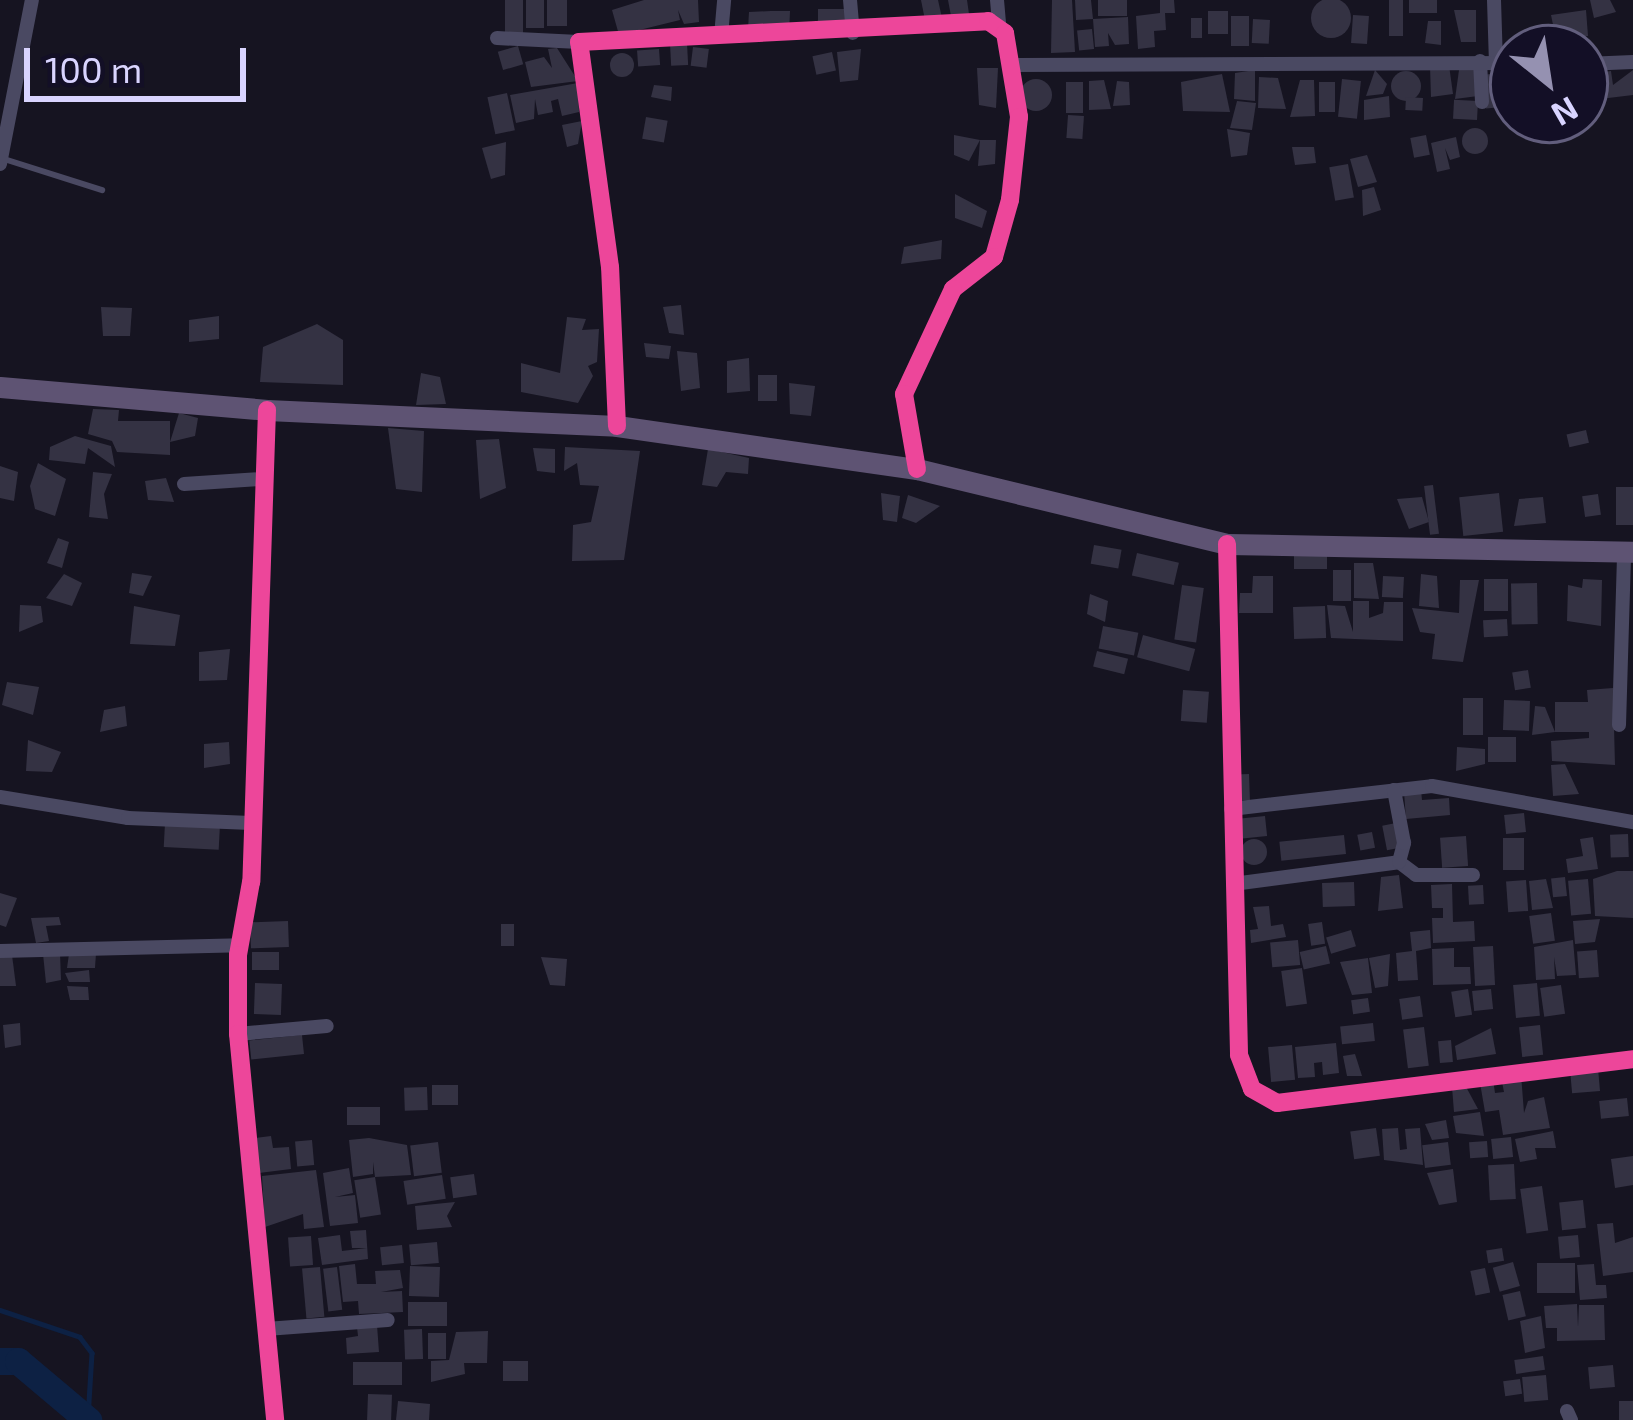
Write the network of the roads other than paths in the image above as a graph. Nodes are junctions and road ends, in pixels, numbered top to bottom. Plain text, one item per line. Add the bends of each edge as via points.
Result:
1 (32, 0) edge
2 (724, 0) edge
3 (850, 0) edge
4 (998, 0) edge
5 (999, 24) junction
6 (853, 33) junction
7 (722, 36) junction
8 (497, 38) dead end
9 (579, 42) junction
10 (1480, 61) junction
11 (1489, 61) edge
12 (1011, 65) junction
13 (1482, 102) dead end
14 (0, 161) edge
15 (102, 190) dead end
16 (0, 387) edge
17 (267, 410) junction
18 (617, 426) junction
19 (917, 470) junction
20 (262, 479) junction
21 (184, 484) dead end
22 (1227, 544) junction
23 (1628, 552) edge
24 (1618, 725) dead end
25 (1394, 790) junction
26 (0, 796) edge
27 (1231, 809) junction
28 (1633, 821) edge
29 (251, 824) junction
30 (1399, 862) junction
31 (1473, 875) dead end
32 (1233, 884) junction
33 (240, 945) junction
34 (0, 952) edge
35 (327, 1026) dead end
36 (238, 1034) junction
37 (1633, 1059) edge
38 (388, 1320) dead end
39 (266, 1329) junction
40 (275, 1420) edge

1 - 14 street
2 - 7 street
3 - 6 street
4 - 5 street
5 - 6 street
5 - 12 street
6 - 7 street
7 - 9 street via 653,32
8 - 9 street
9 - 18 street via 608,245
10 - 11 street
10 - 12 street
10 - 13 street
12 - 19 street via 1019,117 994,257 953,289 904,394
14 - 15 lane
16 - 17 main road
17 - 18 main road
17 - 20 street
18 - 19 main road
19 - 22 main road
20 - 21 street
20 - 29 street
22 - 23 main road
22 - 27 street
23 - 24 street
25 - 27 street
25 - 28 street via 1432,786
25 - 30 street via 1404,843
26 - 29 street via 128,818
27 - 32 street
29 - 33 street
30 - 31 street via 1420,876
30 - 32 street
32 - 37 street via 1239,1055 1261,1097 1277,1103
33 - 34 street
33 - 36 street
35 - 36 street
36 - 39 street
38 - 39 street
39 - 40 street

